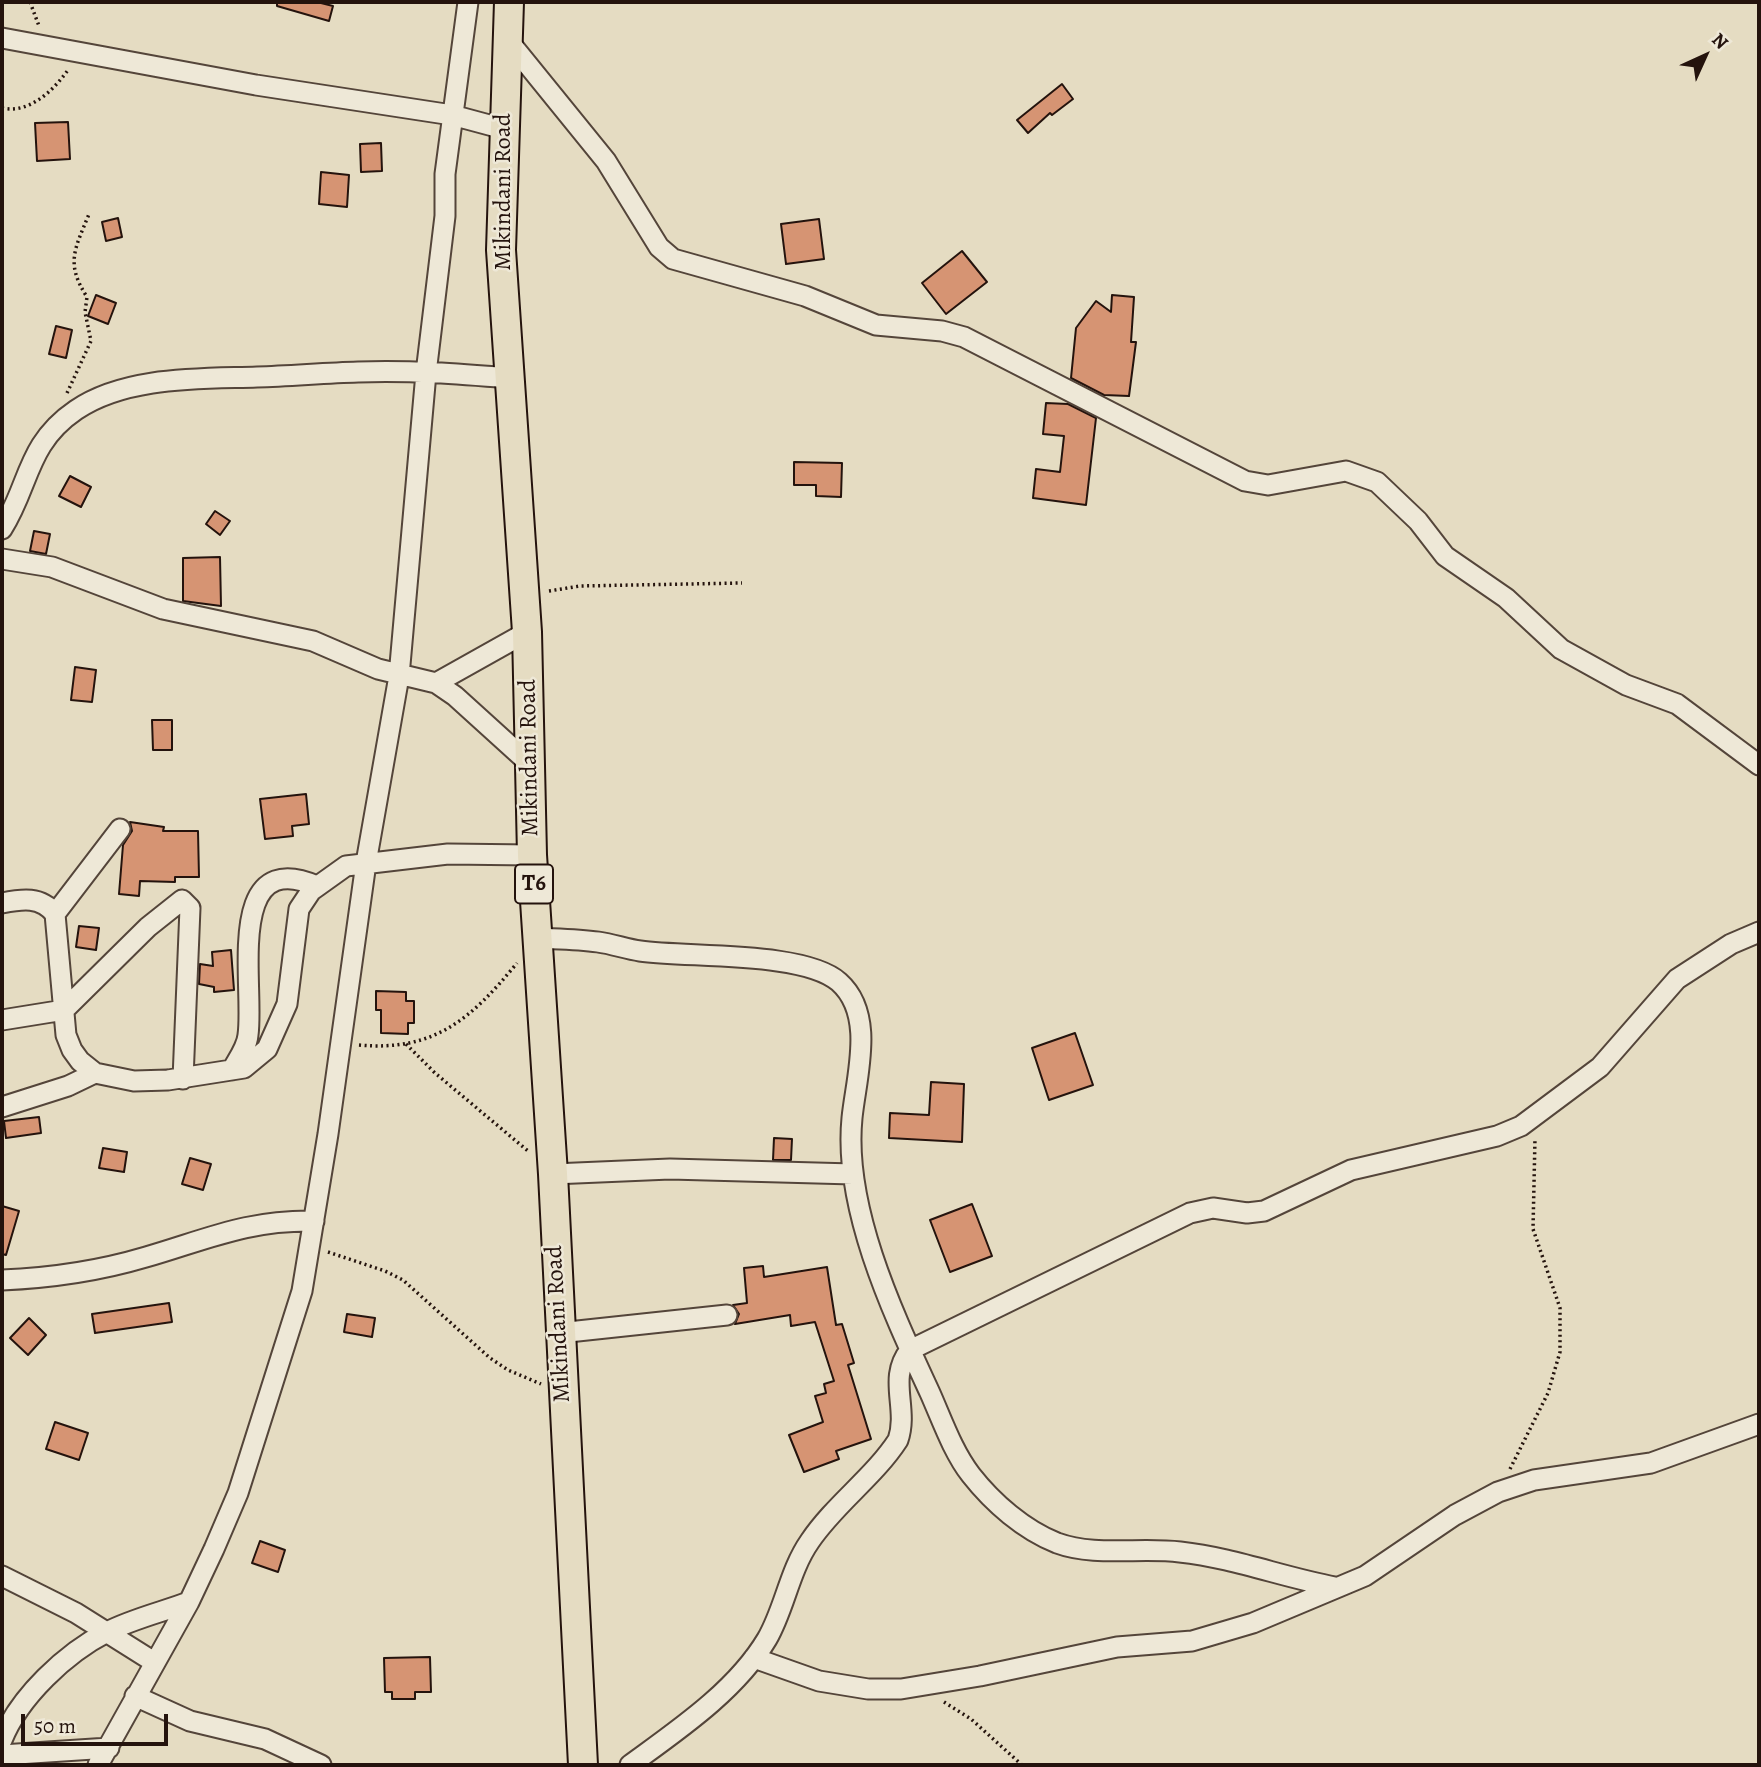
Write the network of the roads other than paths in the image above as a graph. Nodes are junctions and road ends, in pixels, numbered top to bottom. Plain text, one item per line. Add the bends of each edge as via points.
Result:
1 (468, 2) edge
2 (506, 14) edge
3 (2, 38) edge
4 (452, 115) junction
5 (504, 129) junction
6 (426, 373) junction
7 (511, 378) junction
8 (2, 529) edge
9 (2, 559) edge
10 (527, 632) junction
11 (399, 676) junction
12 (436, 683) junction
13 (530, 764) junction
14 (1759, 765) edge
15 (120, 828) dead end
16 (533, 855) junction
17 (366, 863) junction
18 (317, 886) junction
19 (2, 902) edge
20 (55, 914) junction
21 (1759, 932) edge
22 (537, 938) junction
23 (64, 1010) junction
24 (2, 1020) edge
25 (232, 1070) junction
26 (95, 1073) junction
27 (183, 1079) junction
28 (2, 1107) edge
29 (553, 1174) junction
30 (853, 1174) junction
31 (314, 1221) junction
32 (2, 1280) edge
33 (727, 1315) dead end
34 (559, 1334) junction
35 (910, 1350) junction
36 (1759, 1424) edge
37 (2, 1576) edge
38 (1335, 1587) junction
39 (189, 1602) junction
40 (107, 1631) junction
41 (754, 1658) junction
42 (154, 1662) junction
43 (135, 1696) junction
44 (2, 1740) edge
45 (109, 1748) junction
46 (2, 1755) edge
47 (98, 1765) edge
48 (321, 1765) edge
49 (583, 1765) edge
50 (630, 1765) edge

1 - 4 street
2 - 5 highway, Mikindani Road / T6
2 - 14 street via 659,247 673,259 774,286 876,325 964,337 1245,481 1268,485 1336,472 1365,475 1418,521 1445,556 1506,598 1561,649 1626,685 1677,704
3 - 4 street
4 - 5 street
4 - 6 street
5 - 7 highway, Mikindani Road / T6 via 501,250
6 - 7 street
6 - 8 street via 207,378 109,394 76,410 30,462
6 - 11 street
7 - 10 highway, Mikindani Road / T6
9 - 11 street via 73,573 163,609 313,642
10 - 12 street
10 - 13 highway, Mikindani Road / T6
11 - 12 street
11 - 17 street
12 - 13 street
13 - 16 highway, Mikindani Road / T6
15 - 20 street
16 - 17 street via 448,854
16 - 22 highway, Mikindani Road / T6
17 - 18 street via 346,866
17 - 31 street
18 - 25 street via 298,914 292,981 275,1034 260,1058
18 - 25 street via 293,878 262,888 256,896 250,930 249,1033
19 - 20 street via 34,900
20 - 23 street
21 - 35 street via 1731,944 1678,979 1600,1067 1536,1116 1497,1136 1351,1170 1264,1211 1213,1208 1190,1213
22 - 29 highway, Mikindani Road / T6
22 - 30 street via 758,959 834,978 851,999 860,1032 850,1147
23 - 24 street
23 - 26 street via 68,1043
23 - 27 street via 174,904 183,901 190,913
25 - 27 street
26 - 27 street via 134,1081
26 - 28 street
29 - 30 street via 670,1169
29 - 34 highway, Mikindani Road / T6
30 - 35 street via 876,1264
31 - 32 street via 255,1223 92,1270
31 - 39 street via 289,1339 238,1493
33 - 34 street
34 - 49 highway, Mikindani Road / T6
35 - 38 street via 965,1467 1020,1523 1058,1543 1087,1549 1176,1551 1227,1558
35 - 41 street via 897,1377 903,1419 898,1440 809,1543 768,1637
36 - 38 street via 1651,1463 1534,1480 1498,1492 1455,1515 1365,1576
37 - 40 street
38 - 41 street via 1253,1623 1192,1641 1116,1647 901,1689 844,1686 800,1676
39 - 40 street
39 - 42 street
40 - 42 street
40 - 44 street via 55,1671 18,1712
41 - 50 street via 704,1707
42 - 43 street
43 - 45 street
43 - 48 street via 190,1721 265,1739
45 - 46 street
45 - 47 street

